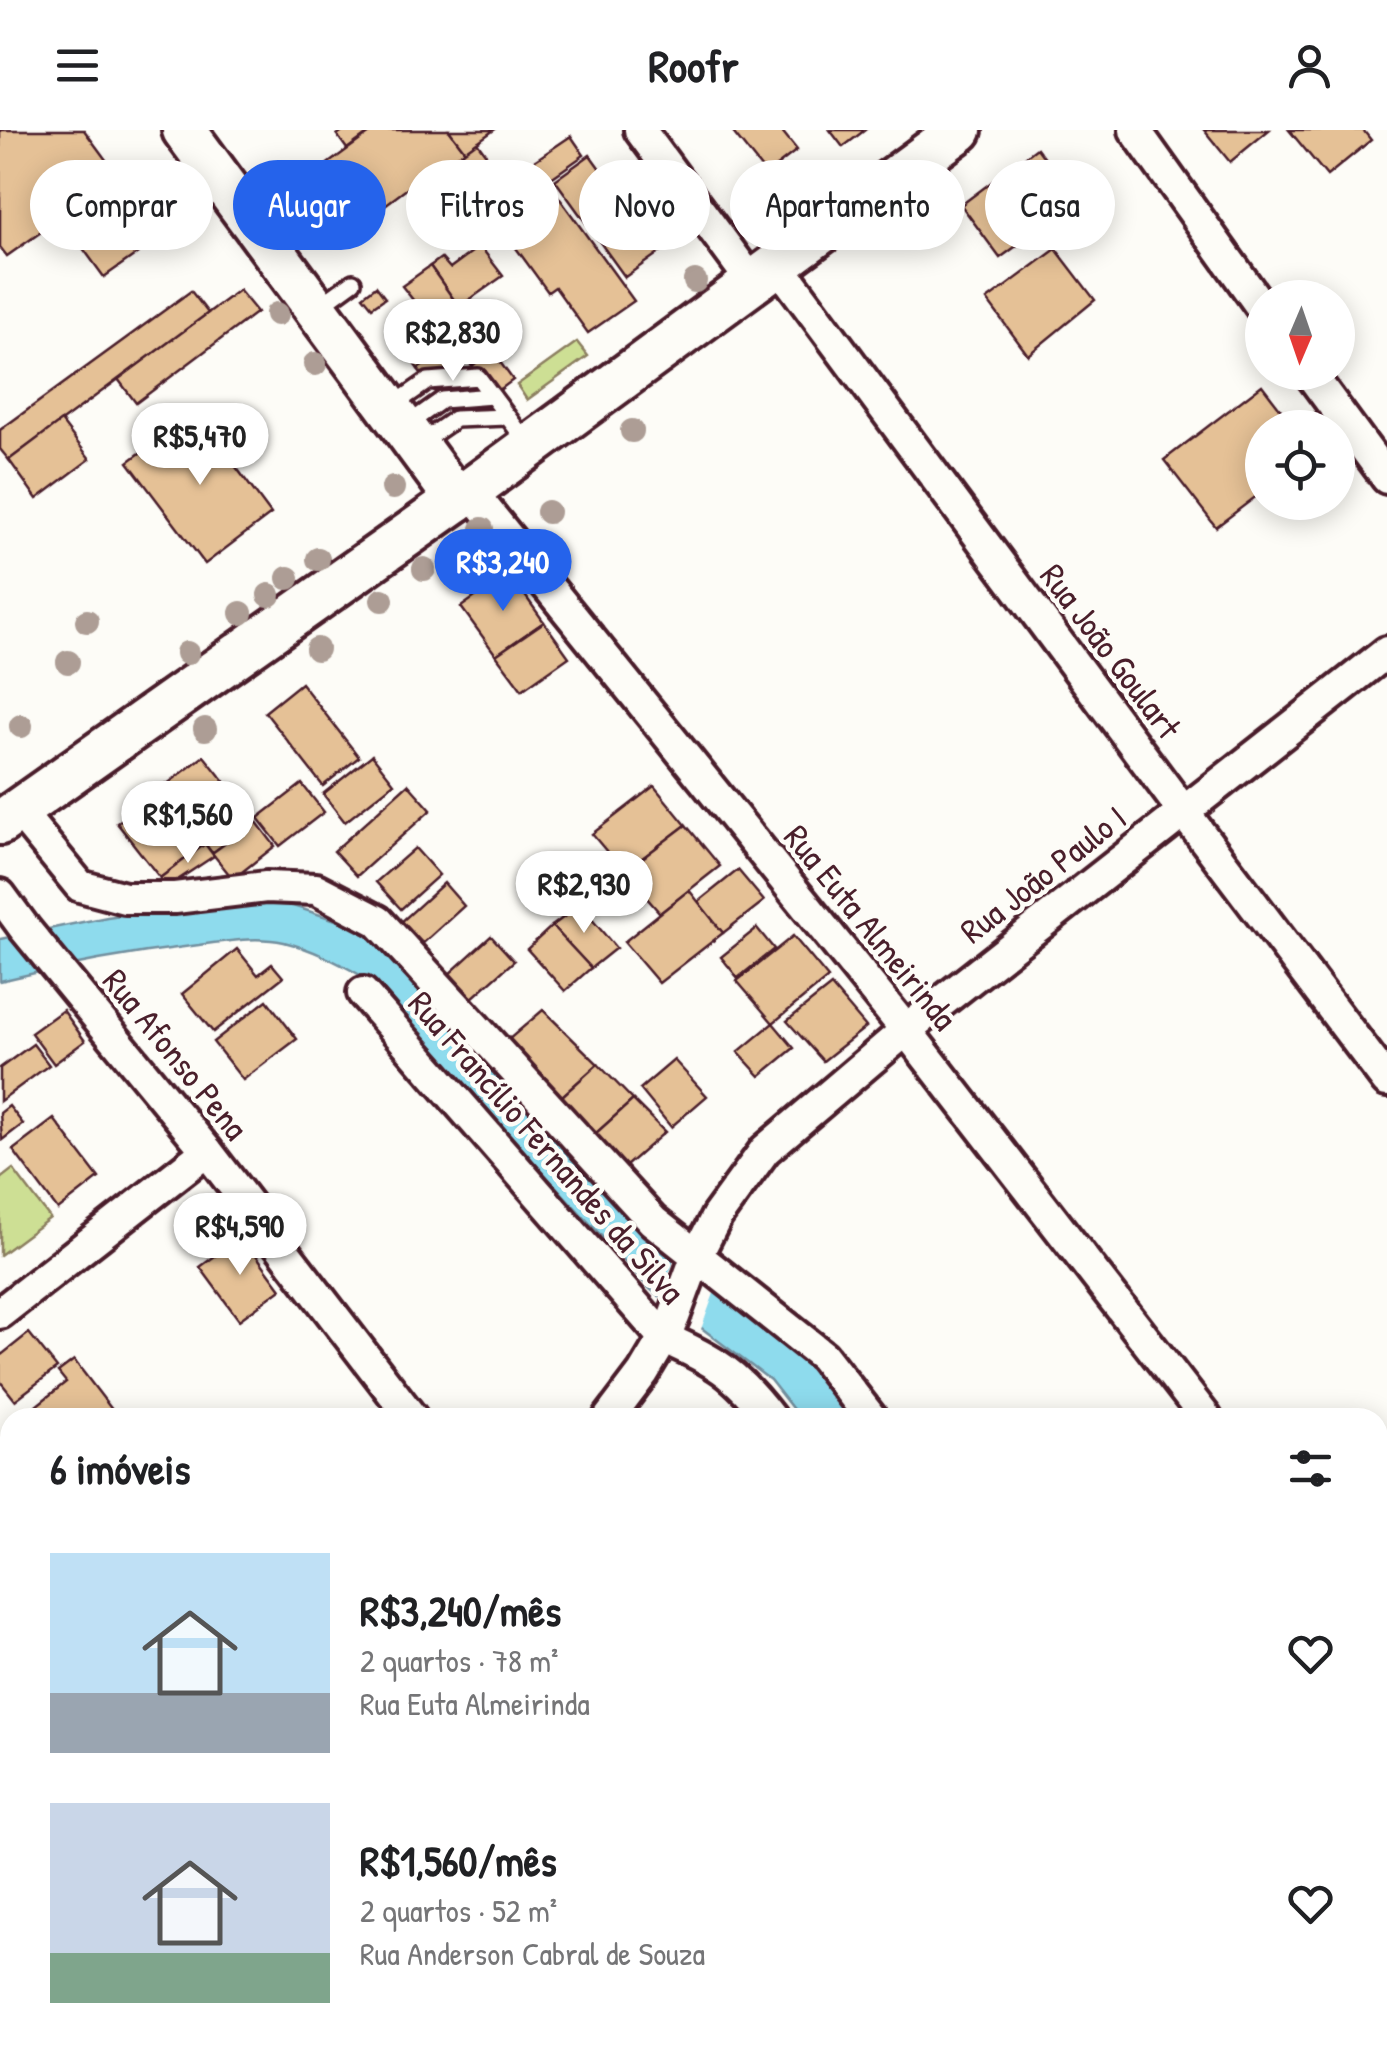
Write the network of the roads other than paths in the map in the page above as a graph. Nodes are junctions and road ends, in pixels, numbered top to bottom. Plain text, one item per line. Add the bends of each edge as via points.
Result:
1 (184, 130) edge
2 (640, 130) edge
3 (960, 130) edge
4 (1134, 130) edge
5 (765, 274) junction
6 (353, 282) dead end
7 (1245, 284) edge
8 (316, 309) junction
9 (1322, 390) edge
10 (492, 396) junction
11 (403, 427) junction
12 (519, 432) junction
13 (1387, 478) edge
14 (463, 495) junction
15 (1387, 652) edge
16 (1183, 812) junction
17 (9, 816) edge
18 (0, 895) edge
19 (363, 993) dead end
20 (906, 1030) junction
21 (1387, 1080) edge
22 (207, 1151) junction
23 (682, 1294) junction
24 (0, 1313) edge
25 (404, 1408) edge
26 (616, 1408) edge
27 (762, 1408) edge
28 (862, 1408) edge
29 (1198, 1408) edge

1 - 8 street
2 - 5 street, Rua João Goulart
3 - 5 street
4 - 7 street
5 - 12 street
5 - 16 street, Rua João Goulart
6 - 8 lane
8 - 11 street
9 - 13 street
10 - 11 lane via 442,400
10 - 11 lane via 478,377 428,381
10 - 12 lane
11 - 12 lane via 456,419
11 - 14 street
12 - 14 street
14 - 17 street
14 - 20 street, Rua Euta Almeirinda
15 - 16 street, Rua João Paulo I
16 - 20 street, Rua João Paulo I
16 - 21 street, Rua João Goulart
17 - 23 street via 80,886 125,898 316,889 378,921 653,1221
18 - 22 street, Rua Afonso Pena
19 - 23 street, Rua Francílio Fernandes da Silva
20 - 23 street, Rua João Paulo I via 765,1150 717,1216
20 - 29 street, Rua Euta Almeirinda
22 - 24 street
22 - 25 street, Rua Afonso Pena
23 - 26 street, Rua João Paulo I via 643,1373
23 - 27 street, Rua Francílio Fernandes da Silva via 708,1358
23 - 28 street via 823,1356

